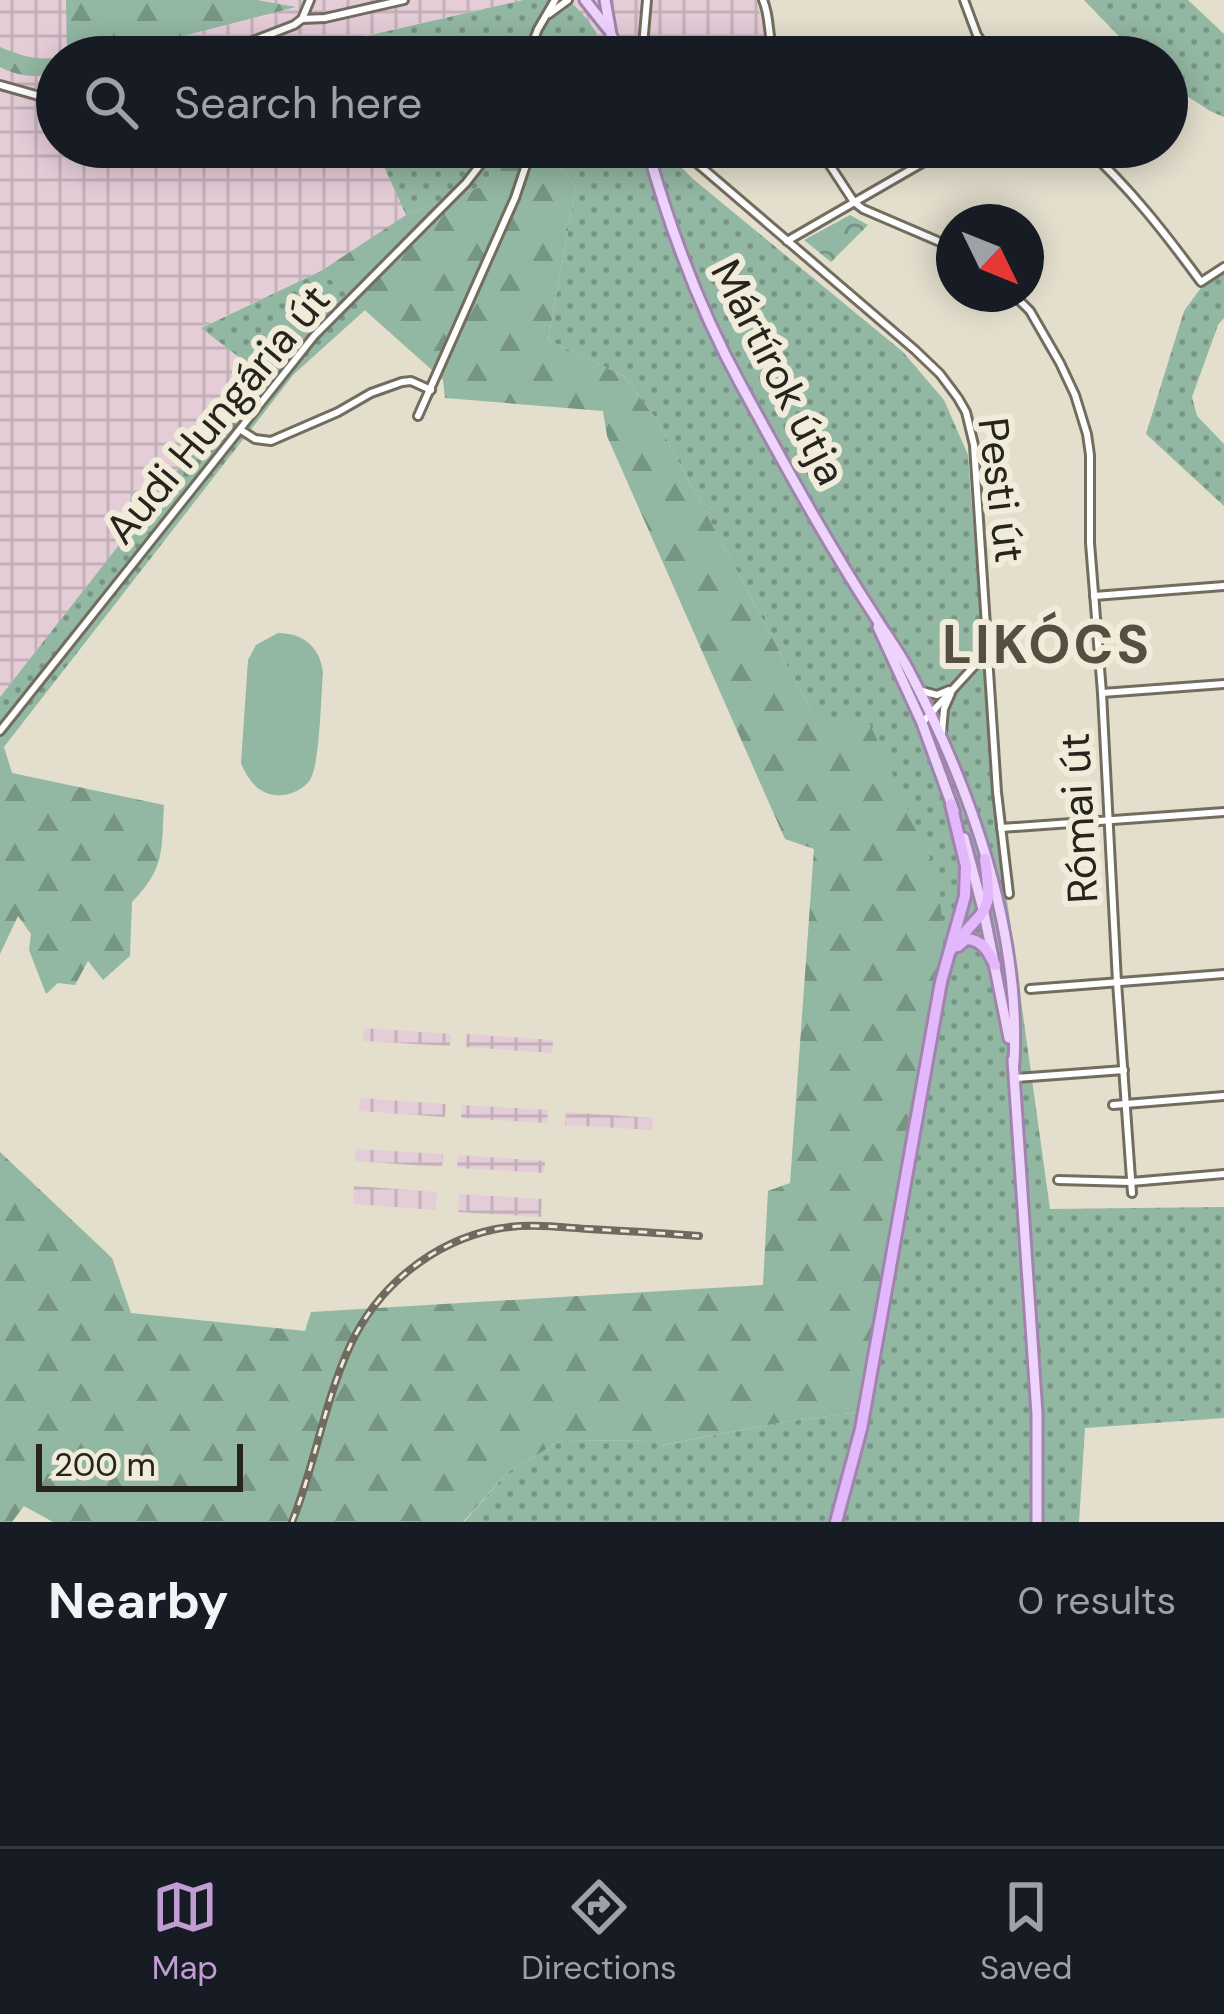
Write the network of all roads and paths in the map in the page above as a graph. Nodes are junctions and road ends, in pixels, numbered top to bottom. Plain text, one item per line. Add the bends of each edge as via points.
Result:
1 (310, 0) edge
2 (404, 0) edge
3 (556, 0) edge
4 (568, 0) edge
5 (585, 0) edge
6 (605, 0) edge
7 (647, 0) edge
8 (763, 0) edge
9 (964, 0) edge
10 (546, 16) junction
11 (302, 19) junction
12 (611, 34) joint
13 (265, 36) edge
14 (537, 36) edge
15 (644, 36) edge
16 (769, 36) edge
17 (978, 36) edge
18 (0, 85) edge
19 (36, 95) edge
20 (478, 168) edge
21 (525, 168) edge
22 (654, 168) edge
23 (703, 168) edge
24 (832, 168) edge
25 (913, 168) edge
26 (1105, 168) edge
27 (854, 202) junction
28 (936, 240) edge
29 (788, 241) junction
30 (1224, 267) edge
31 (1031, 312) edge
32 (431, 390) junction
33 (418, 416) dead end
34 (241, 430) junction
35 (1224, 586) edge
36 (1094, 596) junction
37 (875, 618) junction
38 (988, 651) junction
39 (1224, 684) edge
40 (956, 685) junction
41 (919, 690) junction
42 (1102, 693) junction
43 (926, 718) junction
44 (0, 731) edge
45 (941, 741) junction
46 (951, 804) junction
47 (1224, 812) edge
48 (1107, 821) junction
49 (1001, 828) junction
50 (985, 859) junction
51 (1009, 894) dead end
52 (984, 913) junction
53 (948, 957) junction
54 (995, 964) junction
55 (1224, 974) edge
56 (1117, 982) junction
57 (1030, 989) dead end
58 (1014, 1063) junction
59 (1124, 1070) junction
60 (1016, 1078) junction
61 (1224, 1096) edge
62 (1126, 1104) junction
63 (1113, 1105) dead end
64 (1224, 1174) edge
65 (1058, 1180) dead end
66 (1131, 1182) junction
67 (1132, 1193) dead end
68 (836, 1522) edge
69 (1037, 1522) edge

1 - 11 street
2 - 11 street
3 - 10 street
4 - 10 street
5 - 12 main road
6 - 12 main road
7 - 15 street
8 - 16 street
9 - 17 street
10 - 14 street
11 - 13 street
18 - 19 street
20 - 34 street, Audi Hungária út via 314,336
21 - 32 street
22 - 37 main road, Mártírok útja via 722,348
23 - 29 street, Pesti út
24 - 27 street
25 - 27 street
26 - 30 street via 1201,282
27 - 28 street
27 - 29 street
29 - 38 street, Pesti út via 940,374 966,412
31 - 36 street, Római út via 1087,434
32 - 33 street
32 - 34 street via 402,382 271,441
34 - 44 street, Audi Hungária út
35 - 36 street
36 - 42 street, Római út
37 - 41 main road
37 - 43 main road
38 - 40 street
38 - 49 street, Pesti út
39 - 42 street
40 - 41 street via 937,695
40 - 43 street
40 - 45 street
41 - 43 main road
42 - 48 street, Római út
43 - 45 main road
43 - 46 main road
45 - 50 main road
46 - 52 main road
46 - 53 highway via 967,881
47 - 48 street
48 - 49 street
48 - 56 street, Római út
49 - 51 street, Pesti út
50 - 52 highway
50 - 58 main road via 1010,980
52 - 53 highway
52 - 54 main road
53 - 54 highway via 970,939
53 - 68 highway via 861,1429
54 - 58 main road
55 - 56 street
56 - 57 street
56 - 59 street, Római út
58 - 60 main road
59 - 60 street
59 - 62 street, Római út
60 - 69 main road
61 - 62 street
62 - 63 street
62 - 66 street, Római út
64 - 66 street
65 - 66 street
66 - 67 street, Római út

